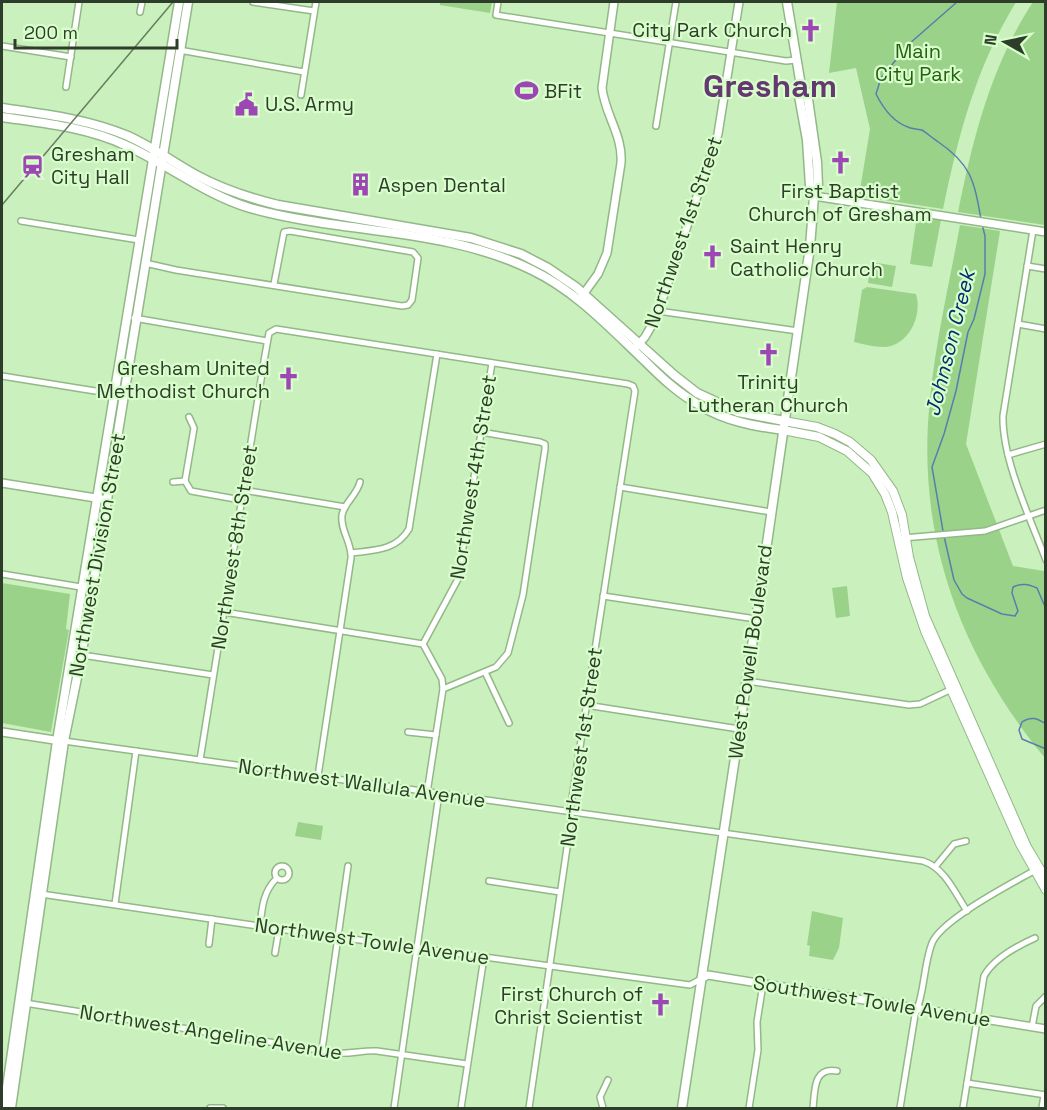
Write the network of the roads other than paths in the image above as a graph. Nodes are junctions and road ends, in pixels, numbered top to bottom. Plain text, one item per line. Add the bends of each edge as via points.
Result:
1 (79, 2) edge
2 (142, 2) edge
3 (179, 2) edge
4 (188, 2) edge
5 (253, 2) edge
6 (316, 2) edge
7 (498, 2) edge
8 (614, 2) edge
9 (676, 2) edge
10 (740, 2) edge
11 (787, 2) edge
12 (140, 12) dead end
13 (315, 12) junction
14 (609, 33) junction
15 (670, 42) junction
16 (2, 46) edge
17 (176, 50) junction
18 (731, 52) junction
19 (71, 57) junction
20 (796, 60) junction
21 (304, 72) junction
22 (66, 87) dead end
23 (301, 96) dead end
24 (2, 108) edge
25 (2, 117) edge
26 (656, 126) dead end
27 (154, 149) junction
28 (163, 154) junction
29 (153, 159) junction
30 (161, 164) junction
31 (814, 196) junction
32 (21, 221) dead end
33 (1033, 230) junction
34 (1046, 232) edge
35 (139, 240) junction
36 (146, 263) junction
37 (1027, 266) junction
38 (1046, 269) edge
39 (274, 284) junction
40 (581, 297) junction
41 (658, 311) junction
42 (127, 316) junction
43 (136, 319) junction
44 (1018, 324) junction
45 (1046, 329) edge
46 (798, 331) junction
47 (267, 341) junction
48 (636, 347) junction
49 (437, 354) junction
50 (492, 363) junction
51 (2, 376) edge
52 (114, 394) junction
53 (189, 417) dead end
54 (784, 425) junction
55 (480, 432) junction
56 (1046, 444) edge
57 (1008, 455) junction
58 (185, 481) junction
59 (173, 482) dead end
60 (360, 482) dead end
61 (2, 483) edge
62 (620, 487) junction
63 (243, 490) junction
64 (102, 499) junction
65 (241, 500) junction
66 (345, 507) junction
67 (1046, 510) edge
68 (771, 512) junction
69 (1029, 516) junction
70 (902, 539) junction
71 (351, 553) junction
72 (1046, 560) edge
73 (2, 574) edge
74 (88, 588) junction
75 (603, 596) junction
76 (224, 612) junction
77 (756, 619) junction
78 (340, 631) junction
79 (423, 644) junction
80 (82, 655) junction
81 (485, 672) junction
82 (213, 675) junction
83 (747, 681) junction
84 (443, 689) junction
85 (953, 689) junction
86 (586, 705) junction
87 (508, 723) dead end
88 (740, 729) junction
89 (2, 732) edge
90 (408, 732) dead end
91 (436, 735) junction
92 (60, 741) junction
93 (136, 751) junction
94 (200, 760) junction
95 (318, 776) junction
96 (427, 793) junction
97 (439, 794) junction
98 (570, 812) junction
99 (723, 833) junction
100 (966, 841) dead end
101 (348, 866) dead end
102 (935, 867) junction
103 (1036, 869) junction
104 (276, 879) dead end
105 (1046, 879) edge
106 (489, 881) dead end
107 (1046, 890) edge
108 (560, 892) junction
109 (38, 894) junction
110 (115, 904) junction
111 (967, 911) junction
112 (212, 919) junction
113 (260, 926) junction
114 (279, 929) junction
115 (338, 937) junction
116 (1035, 938) dead end
117 (209, 944) dead end
118 (417, 948) junction
119 (275, 953) dead end
120 (484, 957) junction
121 (549, 966) junction
122 (700, 979) junction
123 (763, 984) junction
124 (1046, 996) edge
125 (23, 1003) junction
126 (918, 1009) junction
127 (977, 1018) junction
128 (1032, 1027) junction
129 (1046, 1029) edge
130 (322, 1050) junction
131 (402, 1054) junction
132 (467, 1064) junction
133 (837, 1071) dead end
134 (608, 1080) dead end
135 (967, 1083) junction
136 (1045, 1095) edge
137 (4, 1108) edge
138 (11, 1108) edge
139 (210, 1108) edge
140 (223, 1108) edge
141 (394, 1108) edge
142 (461, 1108) edge
143 (529, 1108) edge
144 (603, 1108) edge
145 (682, 1108) edge
146 (749, 1108) edge
147 (813, 1108) edge
148 (900, 1108) edge
149 (963, 1108) edge
150 (1042, 1108) edge

1 - 19 street
2 - 12 street
3 - 17 main road, Northwest Division Street
4 - 17 main road, Northwest Division Street
5 - 13 street
6 - 13 street
7 - 14 street via 496,15
8 - 14 street
9 - 15 street
10 - 18 street, Northwest 1st Street
11 - 20 main road, West Powell Boulevard
13 - 21 street
14 - 15 street
14 - 40 street via 603,96 618,134 621,163 607,253
15 - 18 street
15 - 26 street
16 - 19 street
17 - 21 street
17 - 27 main road, Northwest Division Street
17 - 28 main road, Northwest Division Street
18 - 20 street
18 - 41 street, Northwest 1st Street via 718,134
19 - 22 street
20 - 31 main road, West Powell Boulevard
21 - 23 street
24 - 27 main road via 89,123
25 - 29 main road via 88,132
27 - 28 main road
27 - 29 main road, Northwest Division Street
28 - 30 main road, Northwest Division Street
28 - 40 main road via 210,182 262,201 465,236 500,246 538,263
29 - 30 main road
29 - 35 main road, Northwest Division Street
30 - 36 main road, Northwest Division Street
30 - 40 main road via 207,191 250,208 486,251
31 - 33 street
31 - 46 main road, West Powell Boulevard
32 - 35 street
33 - 34 street
33 - 37 street
35 - 42 main road, Northwest Division Street
36 - 39 street
36 - 43 main road, Northwest Division Street
37 - 38 street
37 - 44 street
39 - 39 street via 284,232 413,252 418,258 408,305
40 - 48 main road
41 - 46 street
41 - 48 street, Northwest 1st Street
42 - 43 street
42 - 52 main road, Northwest Division Street
43 - 47 street
43 - 64 main road, Northwest Division Street
44 - 45 street
44 - 57 street via 1003,416
46 - 54 main road, West Powell Boulevard
47 - 49 street, Northwest 8th Street via 269,333 276,329
47 - 63 street, Northwest 8th Street
48 - 54 main road via 676,390 701,406 734,421
49 - 50 street
49 - 71 street via 409,529 391,547
50 - 55 street, Northwest 4th Street
50 - 62 street, Northwest 1st Street via 633,386
51 - 52 street
52 - 64 main road, Northwest Division Street
53 - 58 street via 194,428
54 - 68 main road, West Powell Boulevard
54 - 70 main road via 825,439 862,463 885,494
55 - 79 street, Northwest 4th Street via 458,579
55 - 81 street via 545,444 523,595 505,658
56 - 57 street
57 - 69 street
58 - 59 street
58 - 65 street via 191,491
60 - 66 street
61 - 64 street
62 - 68 street
62 - 75 street, Northwest 1st Street
63 - 65 street, Northwest 8th Street
63 - 66 street
64 - 74 main road, Northwest Division Street
65 - 76 street, Northwest 8th Street
66 - 71 street via 342,526
67 - 69 street
68 - 77 main road, West Powell Boulevard
69 - 70 street via 991,530
69 - 72 street
70 - 85 main road via 904,567 920,617
71 - 78 street
73 - 74 street
74 - 80 main road, Northwest Division Street
74 - 92 main road, Northwest Division Street
75 - 77 street
75 - 86 street, Northwest 1st Street
76 - 78 street
76 - 82 street, Northwest 8th Street
77 - 83 main road, West Powell Boulevard
78 - 79 street
78 - 95 street
79 - 84 street
80 - 82 street
80 - 92 main road, Northwest Division Street
81 - 84 street
81 - 87 street
82 - 94 street, Northwest 8th Street
83 - 85 street via 909,705
83 - 88 main road, West Powell Boulevard
84 - 91 street
85 - 103 main road
86 - 88 street
86 - 98 street, Northwest 1st Street
88 - 99 main road, West Powell Boulevard
89 - 92 street, Northwest Wallula Avenue
90 - 91 street
91 - 96 street
92 - 93 street, Northwest Wallula Avenue
92 - 109 main road, Northwest Division Street
93 - 94 street, Northwest Wallula Avenue
93 - 110 street
94 - 95 street, Northwest Wallula Avenue
95 - 96 street, Northwest Wallula Avenue
96 - 97 street, Northwest Wallula Avenue
97 - 98 street, Northwest Wallula Avenue
97 - 118 street
98 - 99 street, Northwest Wallula Avenue
98 - 108 street, Northwest 1st Street
99 - 102 street, Northwest Wallula Avenue via 923,861
99 - 122 main road, West Powell Boulevard
100 - 102 street via 954,844
101 - 115 street
102 - 111 street
103 - 105 main road
103 - 107 main road
103 - 111 street
104 - 113 street via 264,897
106 - 108 street
108 - 121 street, Northwest 1st Street
109 - 110 street, Northwest Towle Avenue
109 - 125 main road, Northwest Division Street
110 - 112 street, Northwest Towle Avenue
111 - 126 street via 935,937
112 - 113 street, Northwest Towle Avenue
112 - 117 street
113 - 114 street, Northwest Towle Avenue
114 - 115 street, Northwest Towle Avenue
114 - 119 street
115 - 118 street, Northwest Towle Avenue
115 - 130 street
116 - 127 street via 988,970 982,982
118 - 120 street, Northwest Towle Avenue
118 - 131 street
120 - 121 street, Northwest Towle Avenue
120 - 132 street
121 - 122 street, Northwest Towle Avenue via 690,986
121 - 143 street, Northwest 1st Street
122 - 123 street, Southwest Towle Avenue via 708,975
122 - 145 main road, West Powell Boulevard
123 - 126 street, Southwest Towle Avenue
123 - 146 street
124 - 128 street via 1036,1006
125 - 130 street, Northwest Angeline Avenue
125 - 137 main road, Northwest Division Street
125 - 138 main road, Northwest Division Street
126 - 127 street, Southwest Towle Avenue
126 - 148 street
127 - 128 street, Southwest Towle Avenue
127 - 135 street
128 - 129 street, Southwest Towle Avenue
130 - 131 street, Northwest Angeline Avenue
131 - 132 street, Northwest Angeline Avenue
131 - 141 street
132 - 142 street
133 - 147 street via 822,1072
134 - 144 street via 600,1097
135 - 136 street
135 - 149 street
136 - 150 street
139 - 140 street

